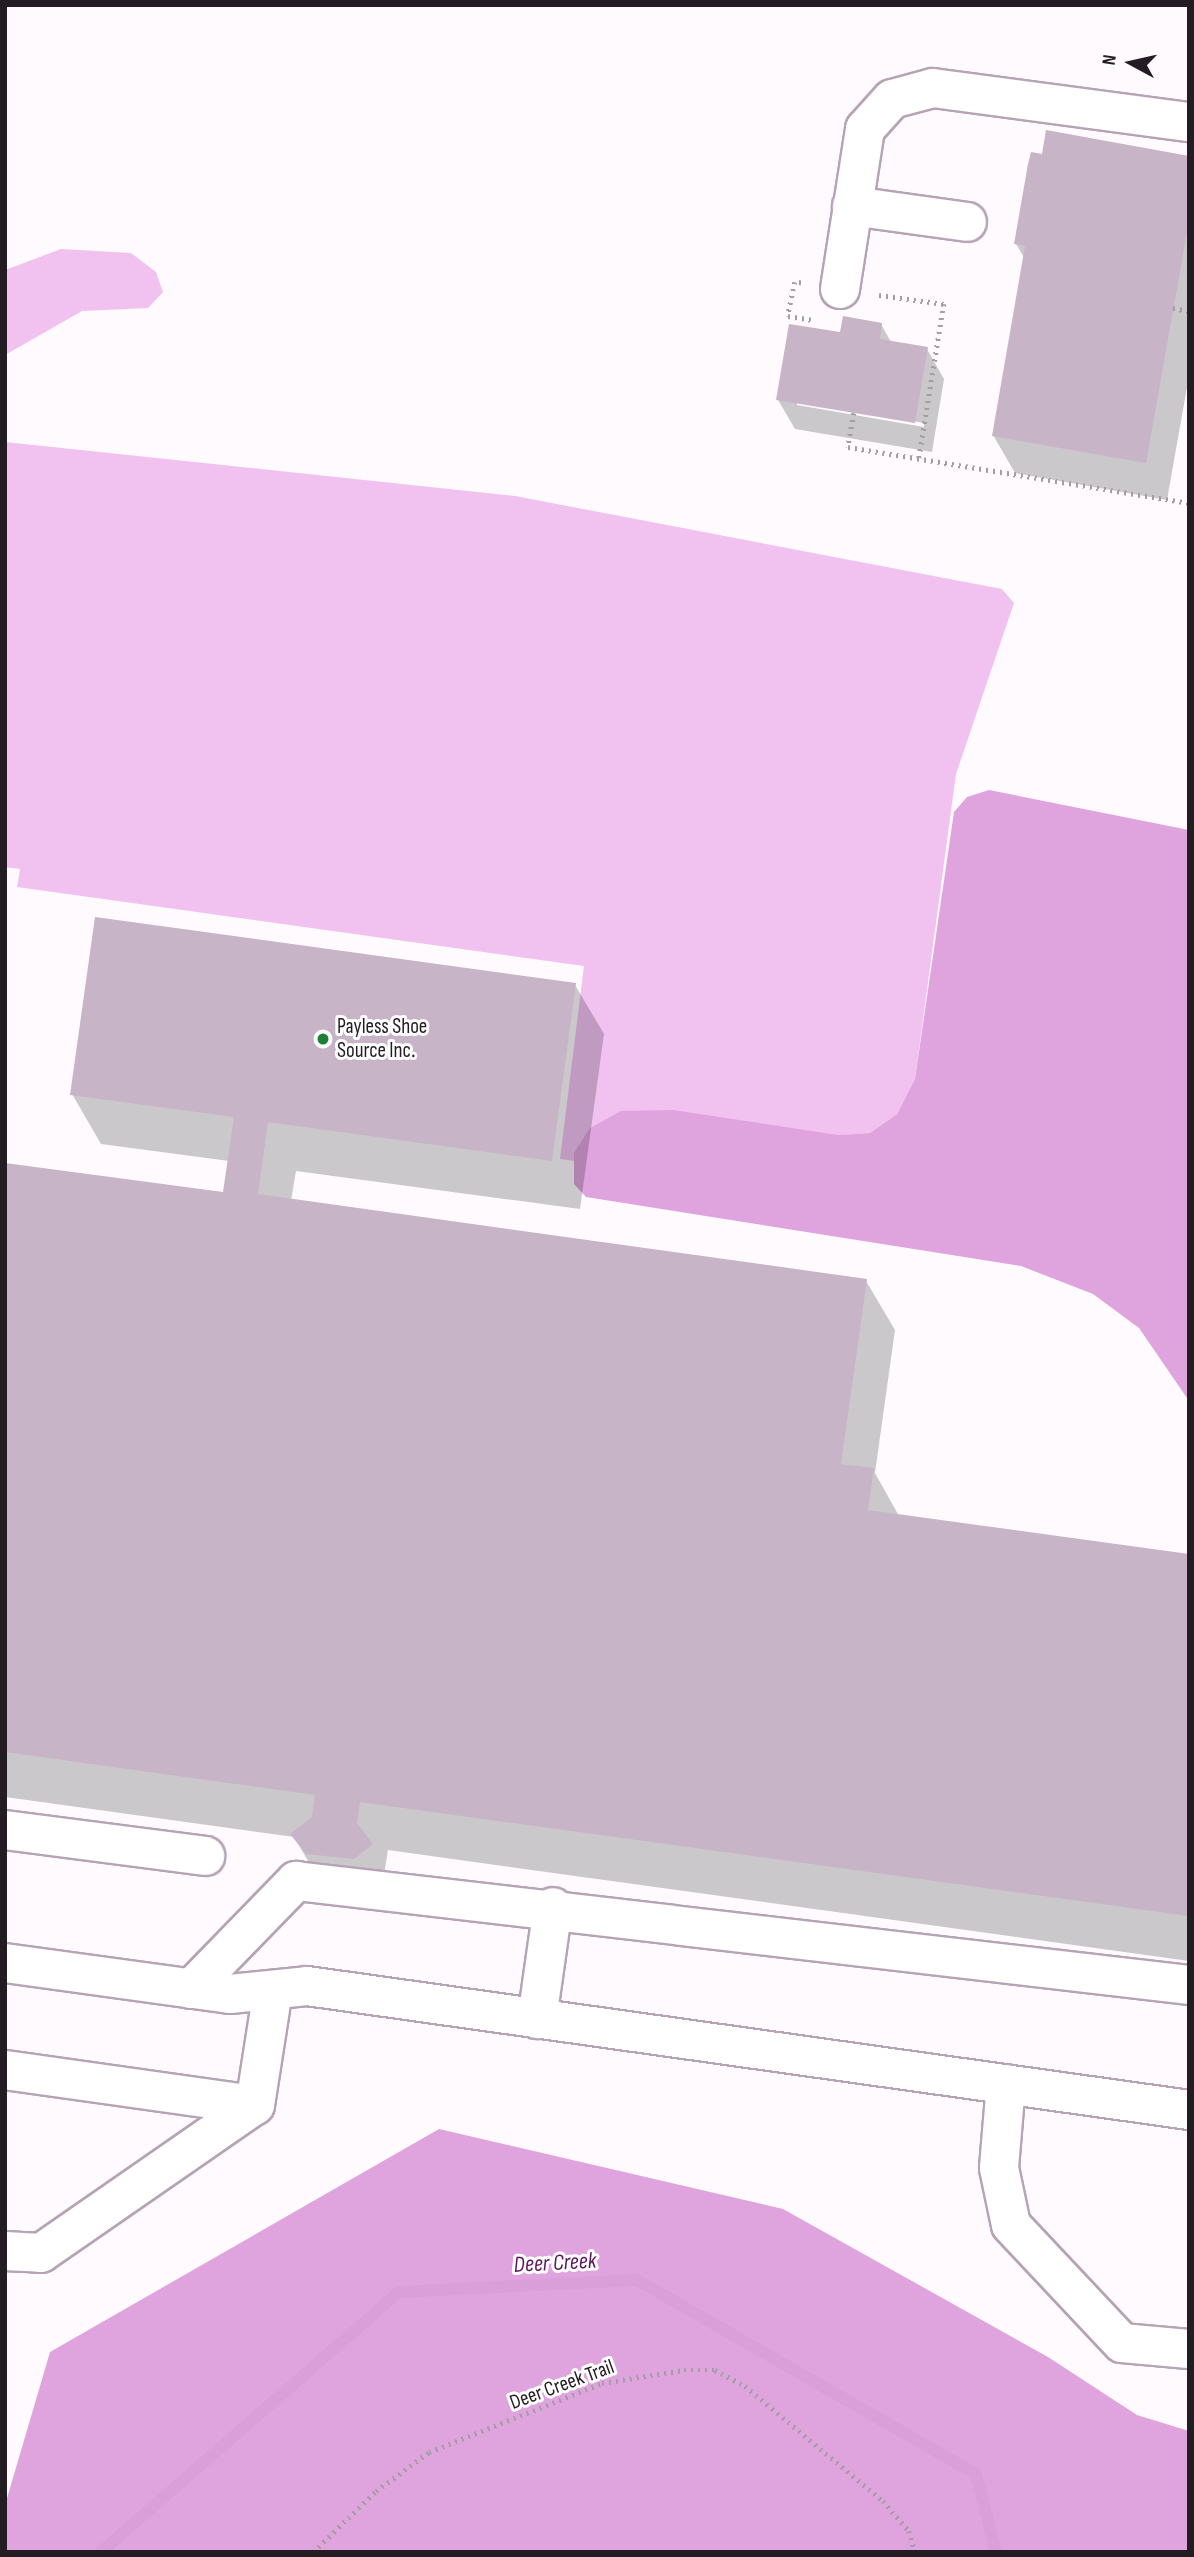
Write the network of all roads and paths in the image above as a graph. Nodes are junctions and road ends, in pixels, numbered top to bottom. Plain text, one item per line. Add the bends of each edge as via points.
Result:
1 (1189, 122) edge
2 (852, 206) junction
3 (967, 222) dead end
4 (834, 306) junction
5 (1173, 308) dead end
6 (1189, 311) edge
7 (854, 413) dead end
8 (919, 459) junction
9 (1189, 503) edge
10 (5, 1830) edge
11 (205, 1856) dead end
12 (553, 1907) junction
13 (5, 1963) edge
14 (1189, 1985) edge
15 (191, 1989) junction
16 (273, 1990) junction
17 (537, 2019) junction
18 (5, 2070) edge
19 (1006, 2084) junction
20 (255, 2105) junction
21 (1189, 2110) edge
22 (5, 2251) edge
23 (1189, 2348) edge
24 (313, 2552) edge
25 (915, 2552) edge

1 - 2 lane via 944,89 912,90 872,114
2 - 3 lane
2 - 4 lane
4 - 4 path via 795,282 788,316
4 - 8 path via 944,304
5 - 6 path
7 - 8 path via 848,447
8 - 9 path
10 - 11 lane
12 - 14 lane
12 - 15 lane via 296,1881
12 - 17 lane
13 - 15 lane
15 - 16 lane via 230,1994
16 - 17 lane via 307,1986
16 - 20 lane
17 - 19 lane
18 - 20 lane
19 - 21 lane
19 - 23 lane via 999,2168 1011,2224 1122,2343
20 - 22 lane via 41,2253
24 - 25 path, Deer Creek Trail via 376,2491 429,2452 602,2383 684,2370 715,2370 745,2386 883,2501 909,2530

